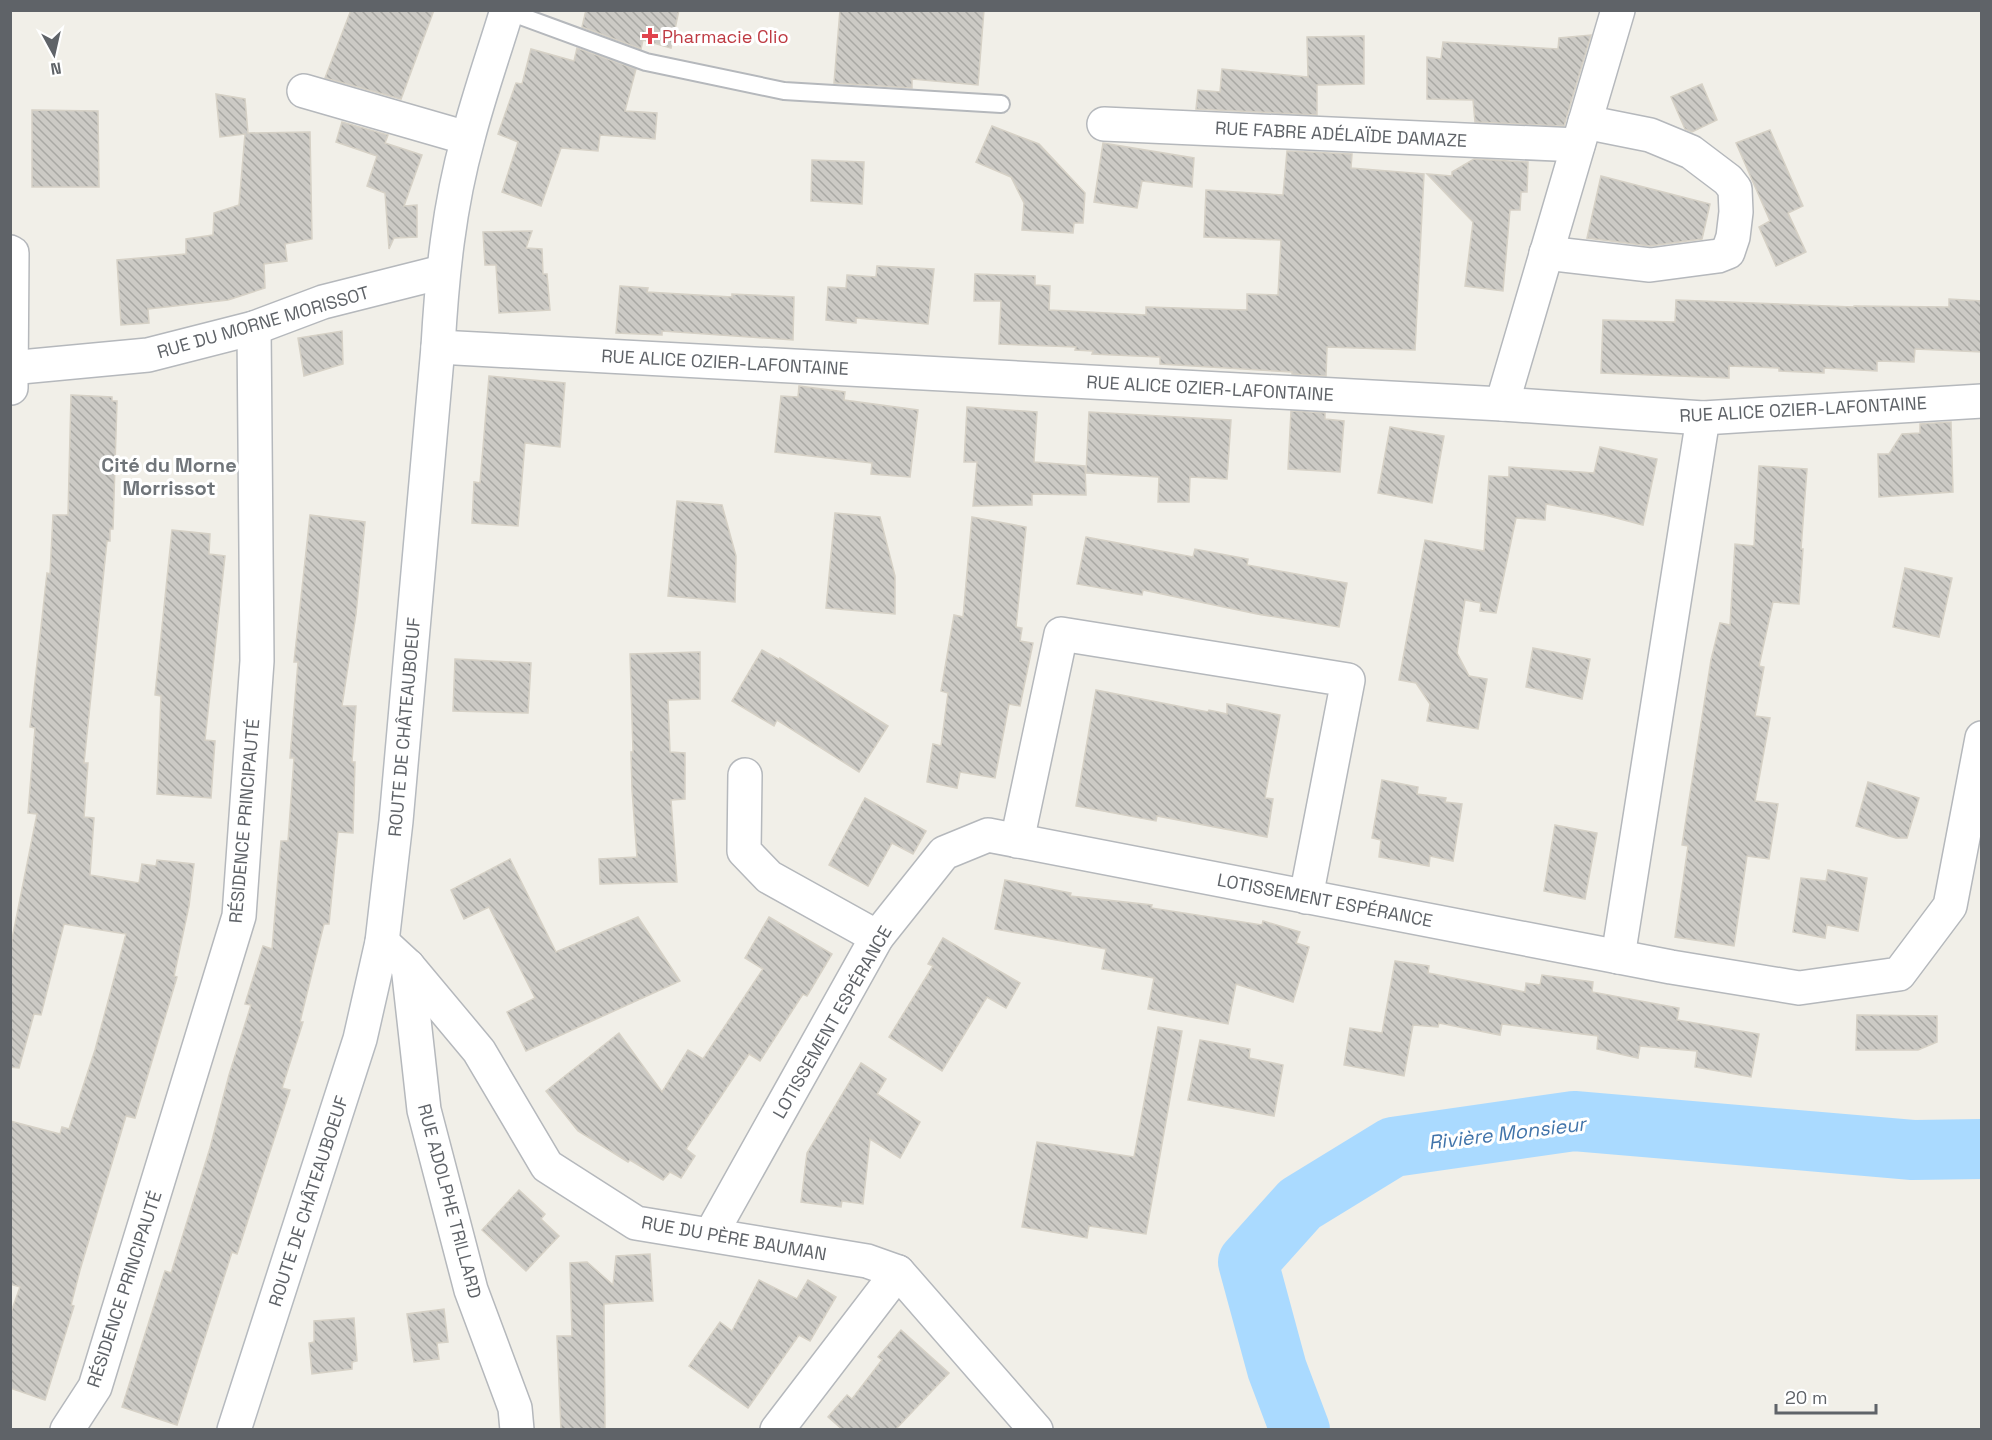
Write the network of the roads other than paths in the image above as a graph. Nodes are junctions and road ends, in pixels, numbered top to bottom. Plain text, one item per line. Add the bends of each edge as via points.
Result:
1 (1618, 10) edge
2 (507, 11) edge
3 (304, 91) dead end
4 (1001, 104) dead end
5 (1104, 124) dead end
6 (1582, 134) junction
7 (467, 138) junction
8 (10, 252) edge
9 (1546, 253) junction
10 (442, 272) junction
11 (254, 328) junction
12 (438, 346) junction
13 (11, 375) edge
14 (1982, 401) edge
15 (1502, 404) junction
16 (1703, 418) junction
17 (1982, 738) edge
18 (745, 775) dead end
19 (1017, 841) junction
20 (1306, 897) junction
21 (878, 937) junction
22 (381, 942) junction
23 (1617, 957) junction
24 (408, 966) junction
25 (711, 1234) junction
26 (898, 1272) junction
27 (67, 1430) edge
28 (234, 1430) edge
29 (517, 1430) edge
30 (777, 1430) edge
31 (1036, 1430) edge

1 - 6 street
2 - 4 lane via 646,62 784,91
2 - 7 street, ROUTE DE CHÂTEAUBOEUF
3 - 7 street
5 - 6 street, RUE FABRE ADÉLAÏDE DAMAZE
6 - 9 street
6 - 9 street, RUE FABRE ADÉLAÏDE DAMAZE via 1650,135 1690,152 1735,189 1732,244 1728,252 1718,256 1650,265
7 - 10 street, ROUTE DE CHÂTEAUBOEUF
8 - 13 street
9 - 15 street
10 - 11 street, RUE DU MORNE MORISSOT via 323,302
10 - 12 street, ROUTE DE CHÂTEAUBOEUF
11 - 13 street, RUE DU MORNE MORISSOT via 148,355
11 - 27 street, RÉSIDENCE PRINCIPAUTÉ via 257,661 239,916 95,1387
12 - 15 street, RUE ALICE OZIER-LAFONTAINE
12 - 22 street, ROUTE DE CHÂTEAUBOEUF via 396,821
14 - 16 street, RUE ALICE OZIER-LAFONTAINE
15 - 16 street, RUE ALICE OZIER-LAFONTAINE
16 - 23 street
17 - 23 street, LOTISSEMENT ESPÉRANCE via 1950,906 1899,974 1799,988
18 - 21 street via 744,851 769,877
19 - 20 street, LOTISSEMENT ESPÉRANCE
19 - 20 street via 1061,634 1348,681
19 - 21 street, LOTISSEMENT ESPÉRANCE via 988,836 944,853
20 - 23 street, LOTISSEMENT ESPÉRANCE
21 - 25 street, LOTISSEMENT ESPÉRANCE
22 - 24 street, RUE DU PÈRE BAUMAN
22 - 28 street, ROUTE DE CHÂTEAUBOEUF via 360,1039
24 - 25 street, RUE DU PÈRE BAUMAN via 479,1052 547,1166 636,1223
24 - 29 street, RUE ADOLPHE TRILLARD via 424,1110 471,1290 515,1408
25 - 26 street, RUE DU PÈRE BAUMAN via 867,1262
26 - 30 street
26 - 31 street

